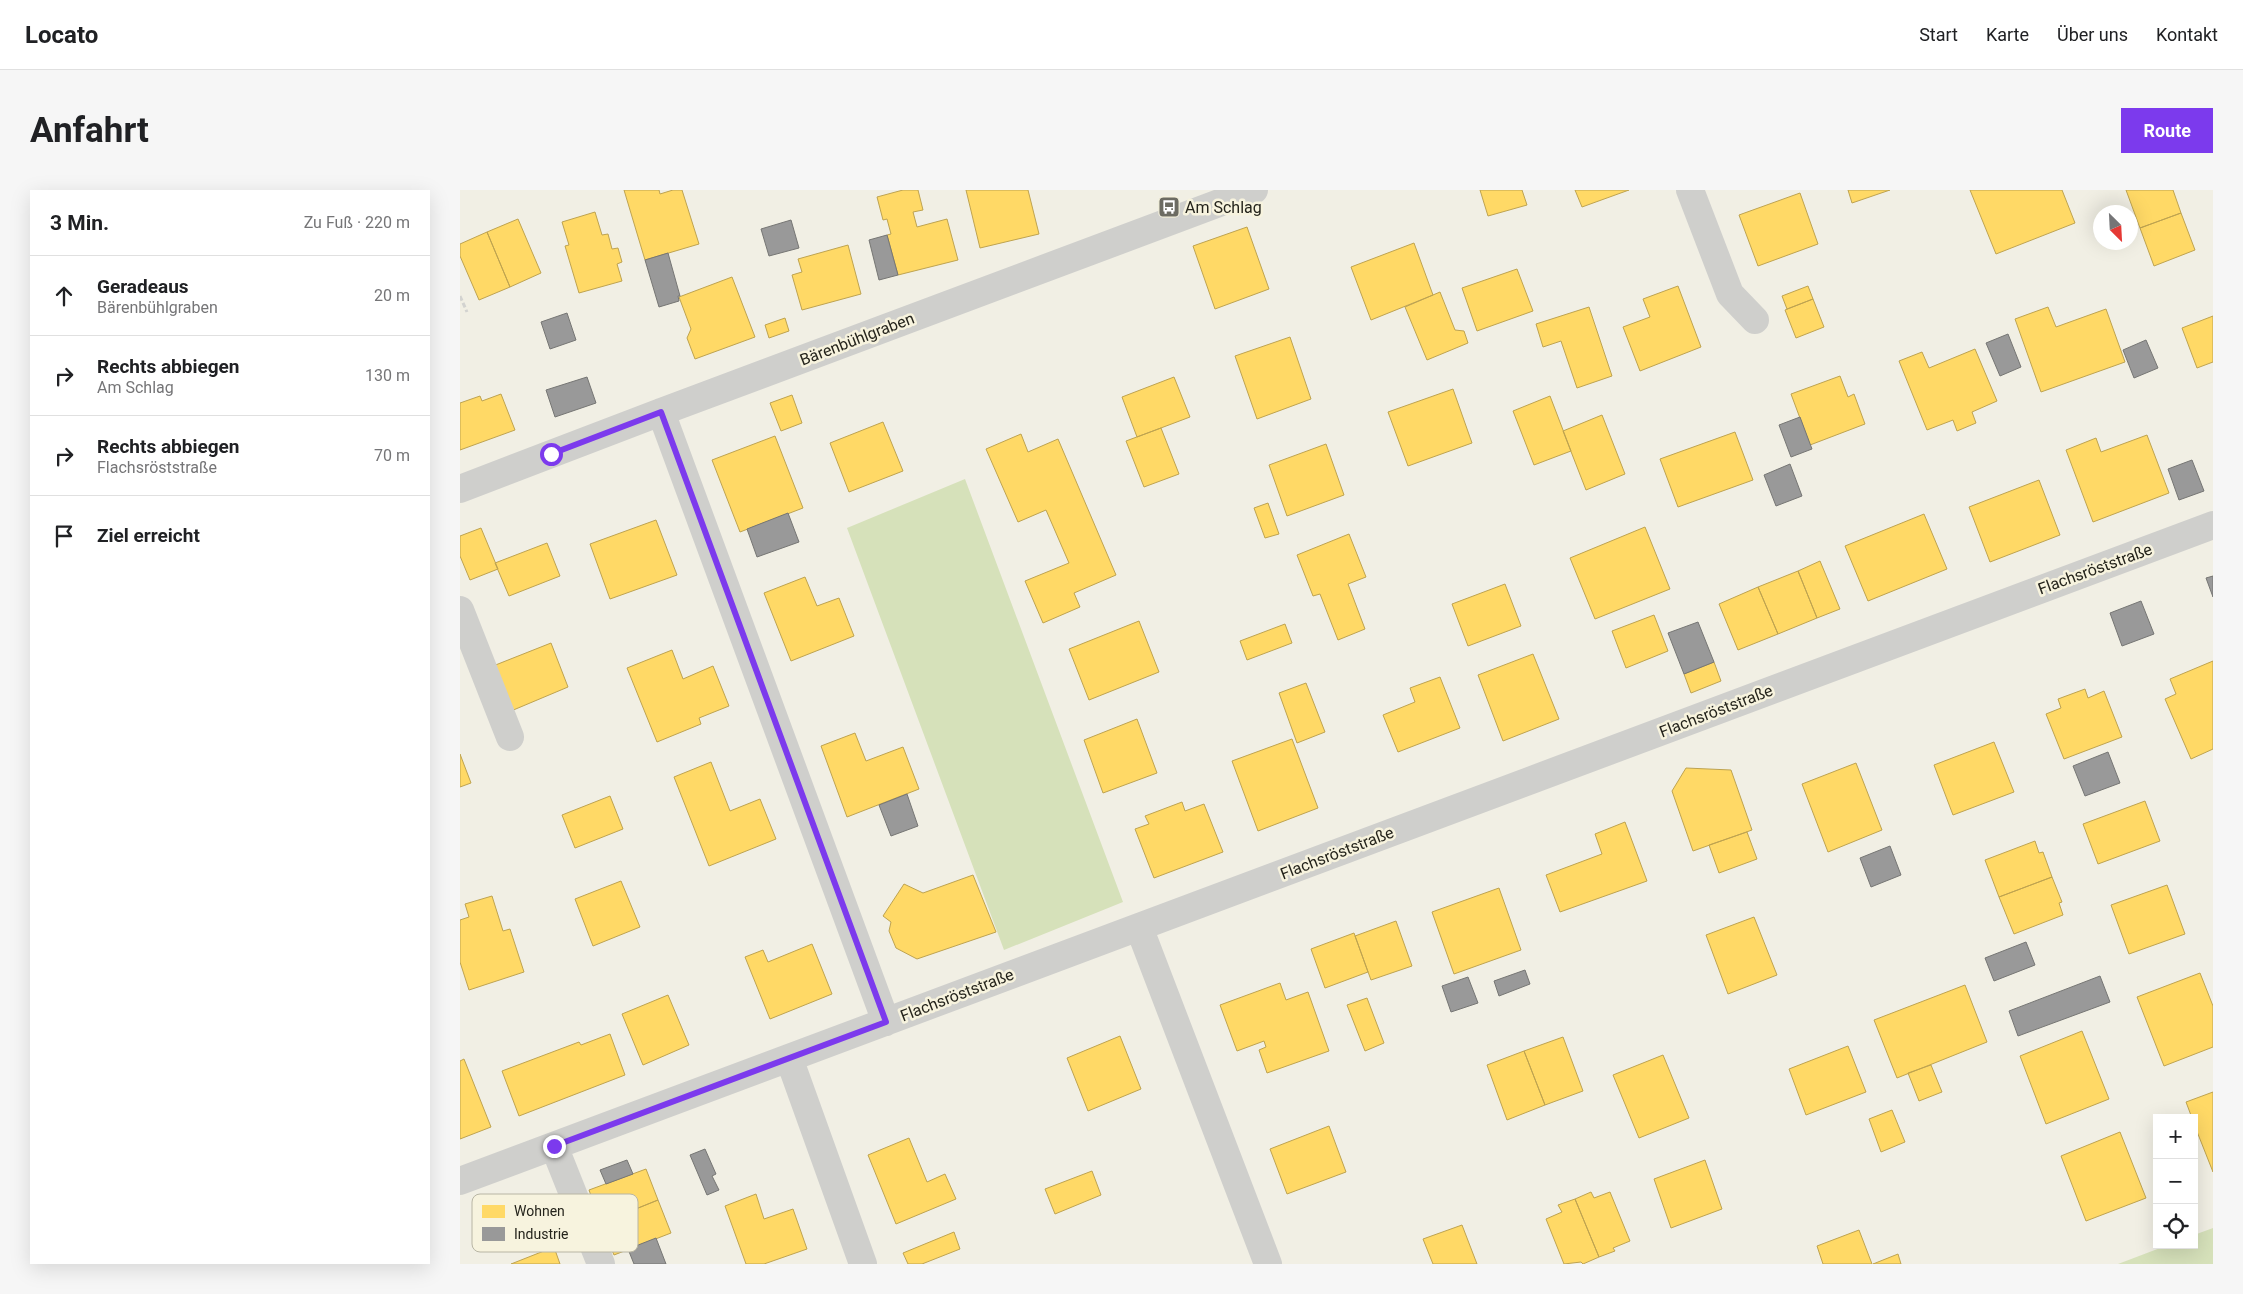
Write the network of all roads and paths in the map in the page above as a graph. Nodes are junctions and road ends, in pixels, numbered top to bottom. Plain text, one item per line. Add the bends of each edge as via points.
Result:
1 (1254, 190) edge
2 (1690, 190) edge
3 (460, 296) edge
4 (467, 312) dead end
5 (1755, 320) dead end
6 (661, 412) junction
7 (460, 490) edge
8 (2213, 525) edge
9 (460, 610) edge
10 (510, 737) dead end
11 (1139, 927) junction
12 (886, 1022) junction
13 (789, 1058) junction
14 (554, 1146) junction
15 (460, 1181) edge
16 (573, 1194) edge
17 (596, 1252) edge
18 (601, 1264) edge
19 (863, 1264) edge
20 (1268, 1264) edge

1 - 6 street, Bärenbühlgraben
2 - 5 street via 1730,294
3 - 4 path
6 - 7 street, Bärenbühlgraben
6 - 12 street
8 - 11 street, Flachsröststraße
9 - 10 street
11 - 12 street, Flachsröststraße
11 - 20 street
12 - 13 street, Flachsröststraße
13 - 14 street, Flachsröststraße
13 - 19 street
14 - 15 street, Flachsröststraße
14 - 16 street
17 - 18 street

